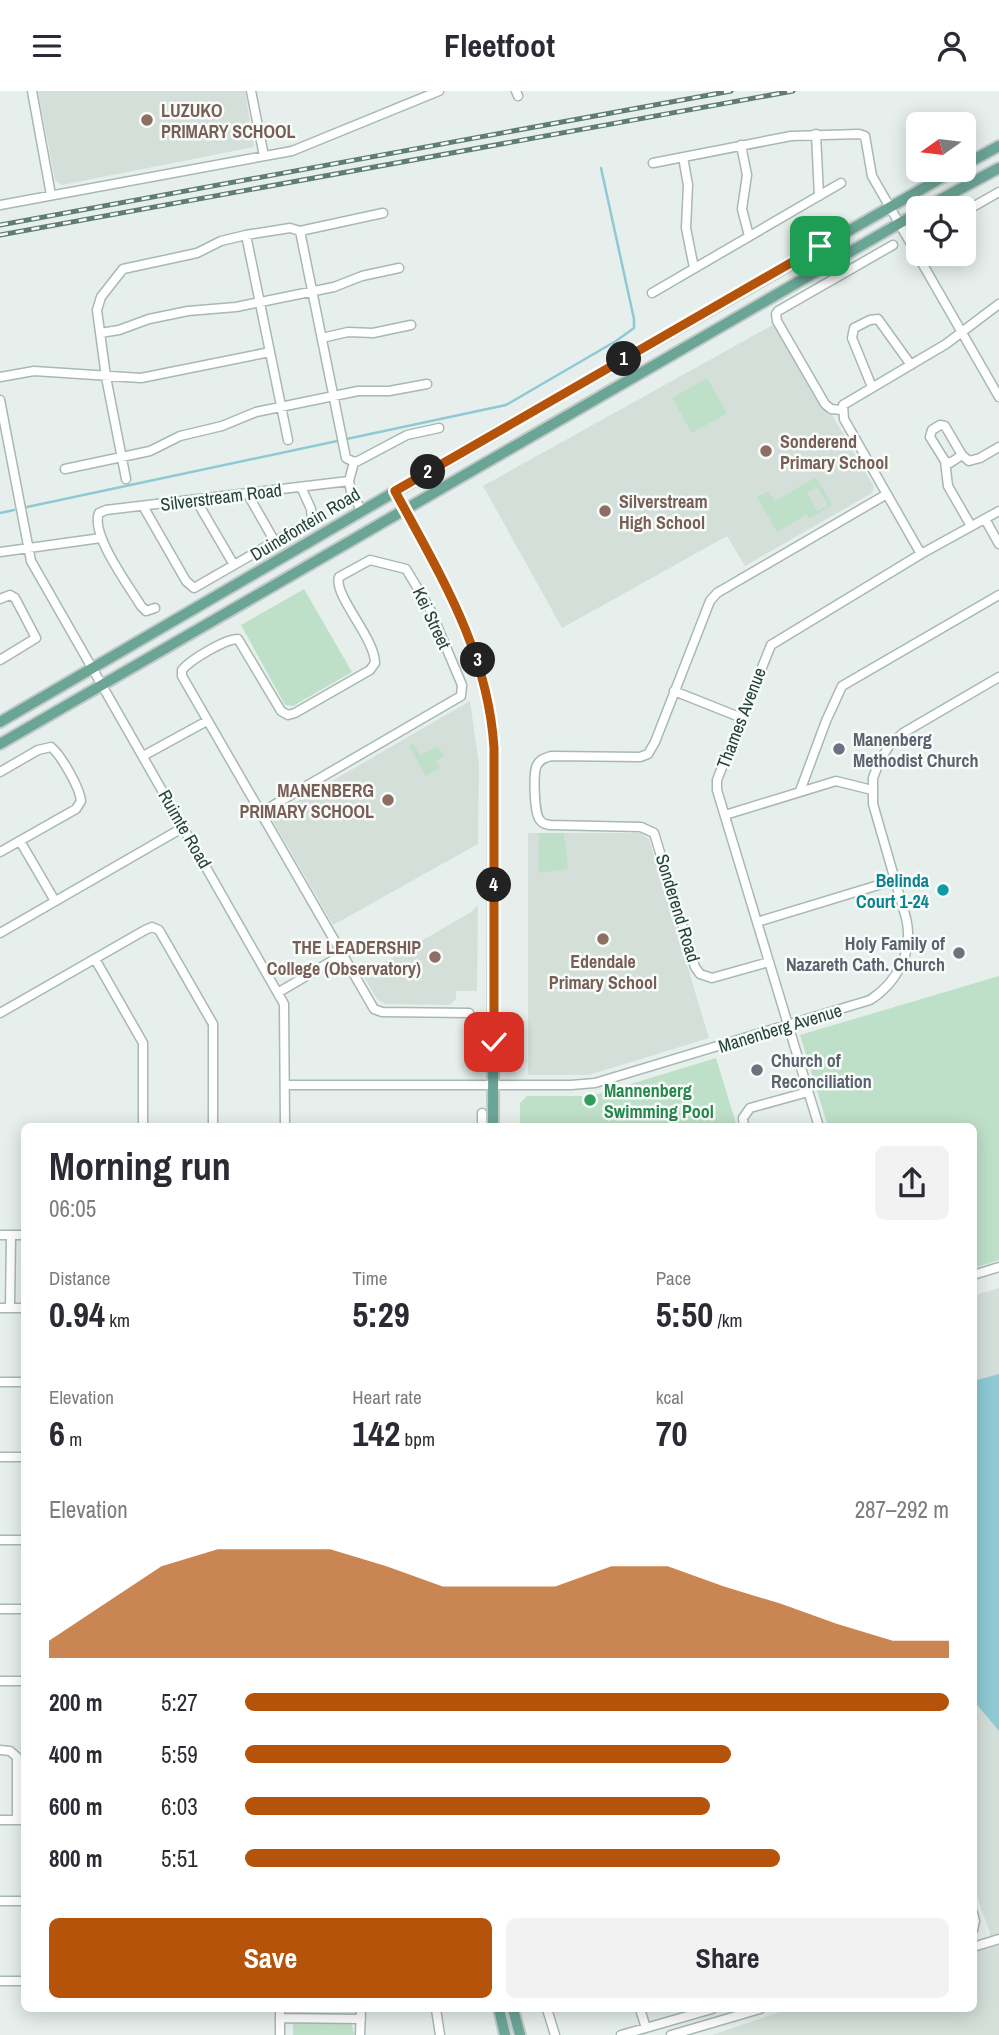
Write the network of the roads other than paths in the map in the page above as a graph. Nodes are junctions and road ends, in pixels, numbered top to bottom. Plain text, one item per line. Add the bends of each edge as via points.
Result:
1 (32, 91) edge
2 (251, 91) edge
3 (439, 91) edge
4 (816, 134) junction
5 (741, 145) junction
6 (999, 146) edge
7 (264, 156) junction
8 (683, 157) junction
9 (976, 158) edge
10 (653, 163) dead end
11 (999, 168) edge
12 (934, 182) edge
13 (841, 183) dead end
14 (999, 192) edge
15 (51, 195) junction
16 (819, 195) junction
17 (947, 196) edge
18 (0, 205) edge
19 (976, 205) edge
20 (889, 206) junction
21 (383, 213) dead end
22 (906, 220) edge
23 (899, 224) junction
24 (300, 231) junction
25 (246, 235) junction
26 (749, 236) junction
27 (893, 245) dead end
28 (399, 268) dead end
29 (694, 268) junction
30 (313, 291) junction
31 (652, 293) dead end
32 (260, 302) junction
33 (999, 304) edge
34 (411, 325) dead end
35 (100, 333) junction
36 (961, 333) junction
37 (322, 338) junction
38 (270, 352) junction
39 (911, 365) junction
40 (0, 377) edge
41 (106, 377) junction
42 (427, 384) dead end
43 (872, 387) junction
44 (334, 396) junction
45 (999, 397) edge
46 (0, 400) edge
47 (281, 406) junction
48 (842, 410) junction
49 (439, 428) dead end
50 (288, 440) dead end
51 (999, 447) edge
52 (962, 455) junction
53 (122, 457) junction
54 (945, 461) junction
55 (354, 462) junction
56 (65, 468) dead end
57 (126, 479) dead end
58 (349, 481) junction
59 (301, 487) junction
60 (395, 491) junction
61 (247, 493) junction
62 (887, 494) junction
63 (196, 500) junction
64 (143, 506) junction
65 (362, 510) junction
66 (405, 511) junction
67 (999, 511) edge
68 (985, 519) junction
69 (971, 526) junction
70 (101, 538) junction
71 (275, 542) junction
72 (999, 544) edge
73 (27, 547) junction
74 (0, 552) edge
75 (921, 554) junction
76 (234, 565) junction
77 (999, 595) edge
78 (0, 599) edge
79 (155, 608) dead end
80 (0, 660) edge
81 (93, 669) junction
82 (999, 677) edge
83 (102, 685) junction
84 (674, 691) junction
85 (742, 718) junction
86 (207, 721) junction
87 (0, 722) edge
88 (0, 744) edge
89 (143, 756) junction
90 (0, 772) edge
91 (872, 790) junction
92 (800, 791) junction
93 (260, 813) junction
94 (724, 815) junction
95 (184, 827) junction
96 (20, 841) junction
97 (0, 852) edge
98 (895, 880) junction
99 (55, 901) junction
100 (757, 922) junction
101 (0, 933) edge
102 (342, 955) junction
103 (95, 959) junction
104 (769, 962) junction
105 (279, 992) junction
106 (0, 1013) edge
107 (469, 1013) dead end
108 (788, 1026) junction
109 (493, 1084) junction
110 (286, 1085) junction
111 (808, 1092) junction
112 (482, 1113) dead end
113 (143, 1123) edge
114 (213, 1123) edge
115 (285, 1123) edge
116 (482, 1123) edge
117 (494, 1123) edge
118 (744, 1123) edge
119 (817, 1123) edge
120 (0, 1235) edge
121 (11, 1235) junction
122 (21, 1235) edge
123 (999, 1267) edge
124 (977, 1274) edge
125 (0, 1308) edge
126 (10, 1308) junction
127 (21, 1308) edge
128 (0, 1382) edge
129 (21, 1382) edge
130 (0, 1457) edge
131 (21, 1457) edge
132 (0, 1540) edge
133 (21, 1540) edge
134 (0, 1609) edge
135 (21, 1609) edge
136 (0, 1681) edge
137 (21, 1681) edge
138 (0, 1750) edge
139 (0, 1820) edge
140 (21, 1820) edge
141 (0, 1901) edge
142 (21, 1902) edge
143 (999, 1939) edge
144 (977, 1946) edge
145 (0, 1981) edge
146 (21, 1981) edge
147 (360, 2012) edge
148 (436, 2012) edge
149 (500, 2012) edge
150 (514, 2012) edge
151 (548, 2012) edge
152 (641, 2012) edge
153 (702, 2012) edge
154 (750, 2012) edge
155 (280, 2014) edge
156 (360, 2019) junction
157 (646, 2028) junction
158 (280, 2035) edge
159 (360, 2035) edge
160 (440, 2035) edge
161 (505, 2035) edge
162 (520, 2035) edge
163 (555, 2035) edge
164 (621, 2035) edge
165 (671, 2035) edge

1 - 15 street
2 - 7 street
3 - 7 street via 298,149
4 - 5 street
4 - 16 street
4 - 20 street via 865,136 870,172
5 - 8 street
5 - 26 street via 747,170 743,209
6 - 9 main road
7 - 15 street
8 - 10 street
8 - 29 street via 688,185 686,228
11 - 17 main road
12 - 20 main road, Duinefontein Road
13 - 16 street
14 - 19 street
15 - 18 street
16 - 26 street
20 - 23 street
20 - 60 main road, Duinefontein Road
21 - 24 street
22 - 23 main road, Duinefontein Road
23 - 36 street
23 - 66 main road, Duinefontein Road
24 - 25 street via 290,228
24 - 30 street
25 - 32 street
25 - 35 street via 197,253 131,265 120,272 97,305
26 - 29 street
27 - 48 street via 776,314 825,404
28 - 30 street
29 - 31 street
30 - 32 street
30 - 37 street
32 - 35 street via 188,311
32 - 38 street
33 - 36 street
34 - 37 street
35 - 41 street
36 - 39 street
36 - 45 street
37 - 44 street
38 - 41 street via 150,377
38 - 47 street
39 - 43 street
39 - 43 street via 878,319 854,328 852,338
40 - 41 street via 34,371
41 - 53 street
42 - 44 street
43 - 48 street via 846,402
44 - 47 street
44 - 55 street via 346,458
46 - 73 street, Ruimte Road
47 - 50 street
47 - 53 street via 186,434 156,450
48 - 62 street
49 - 55 street via 407,435
51 - 52 street via 974,461
52 - 54 street via 950,463
52 - 54 street via 940,425 930,437
53 - 56 street
53 - 57 street
54 - 69 street via 948,486
55 - 58 street
58 - 59 street, Silverstream Road
58 - 65 street
59 - 61 street, Silverstream Road
59 - 71 street via 312,520
60 - 65 main road, Duinefontein Road
60 - 66 main road
61 - 63 street, Silverstream Road
61 - 71 street
62 - 75 street
62 - 84 street, Sonderend Road via 716,593
63 - 64 street, Silverstream Road
63 - 76 street
64 - 70 street, Silverstream Road via 99,513
64 - 76 street via 191,587
65 - 81 main road, Duinefontein Road
66 - 83 main road, Duinefontein Road
66 - 109 main road via 465,624 490,709 494,748
67 - 68 street, Thames Avenue
68 - 69 street, Thames Avenue
68 - 72 street
69 - 75 street, Thames Avenue
70 - 73 street
70 - 79 street via 144,610
71 - 76 street
73 - 74 street
73 - 81 street, Ruimte Road
75 - 85 street, Thames Avenue via 775,641
77 - 92 street via 842,686
78 - 80 street via 13,595 36,638
81 - 83 street, Ruimte Road
81 - 87 main road, Duinefontein Road
82 - 91 street, Manenberg Avenue via 895,739 879,762
83 - 88 main road, Duinefontein Road
83 - 89 street, Ruimte Road
84 - 85 street
84 - 104 street, Sonderend Road via 648,754 541,760 535,772 537,817 550,825 650,829 700,974 712,978
85 - 94 street, Thames Avenue via 717,780
86 - 89 street
86 - 93 street
86 - 93 street, Kei Street via 184,682 182,670 188,663 238,639 281,711 291,714 372,669 375,663 366,635 338,588 340,576 370,560 410,573 461,683 461,697
89 - 95 street, Ruimte Road
90 - 96 street via 51,747 81,796 76,809
91 - 92 street via 836,781
91 - 98 street, Manenberg Avenue via 874,813
92 - 94 street
93 - 102 street
94 - 100 street, Thames Avenue
95 - 99 street
95 - 105 street, Ruimte Road
96 - 97 street
96 - 99 street
98 - 100 street
98 - 108 street, Manenberg Avenue via 909,937 904,960 891,982 864,1003
99 - 101 street
100 - 104 street, Thames Avenue
102 - 105 street
102 - 107 street via 378,1011
103 - 106 street
103 - 113 street via 143,1043
103 - 114 street via 147,929 161,932 213,1024
104 - 108 street, Thames Avenue
105 - 110 street, Ruimte Road via 285,1011
108 - 109 street, Manenberg Avenue via 603,1081
108 - 111 street, Thames Avenue
109 - 110 street, Manenberg Avenue
109 - 117 main road
110 - 115 street, Ruimte Road
111 - 118 street via 750,1108
111 - 119 street, Thames Avenue
112 - 116 street
120 - 121 street
121 - 122 street
121 - 126 street
123 - 124 street
125 - 126 street
126 - 127 street
128 - 129 street
130 - 131 street
132 - 133 street
134 - 135 street
136 - 137 street
138 - 140 street via 17,1757
139 - 140 street
141 - 142 street
143 - 144 street
145 - 146 street
147 - 156 street
148 - 160 street
149 - 161 main road
150 - 162 main road
151 - 163 street
152 - 157 street
153 - 157 street
154 - 165 street
155 - 156 street
155 - 158 street
156 - 159 street
157 - 164 street

